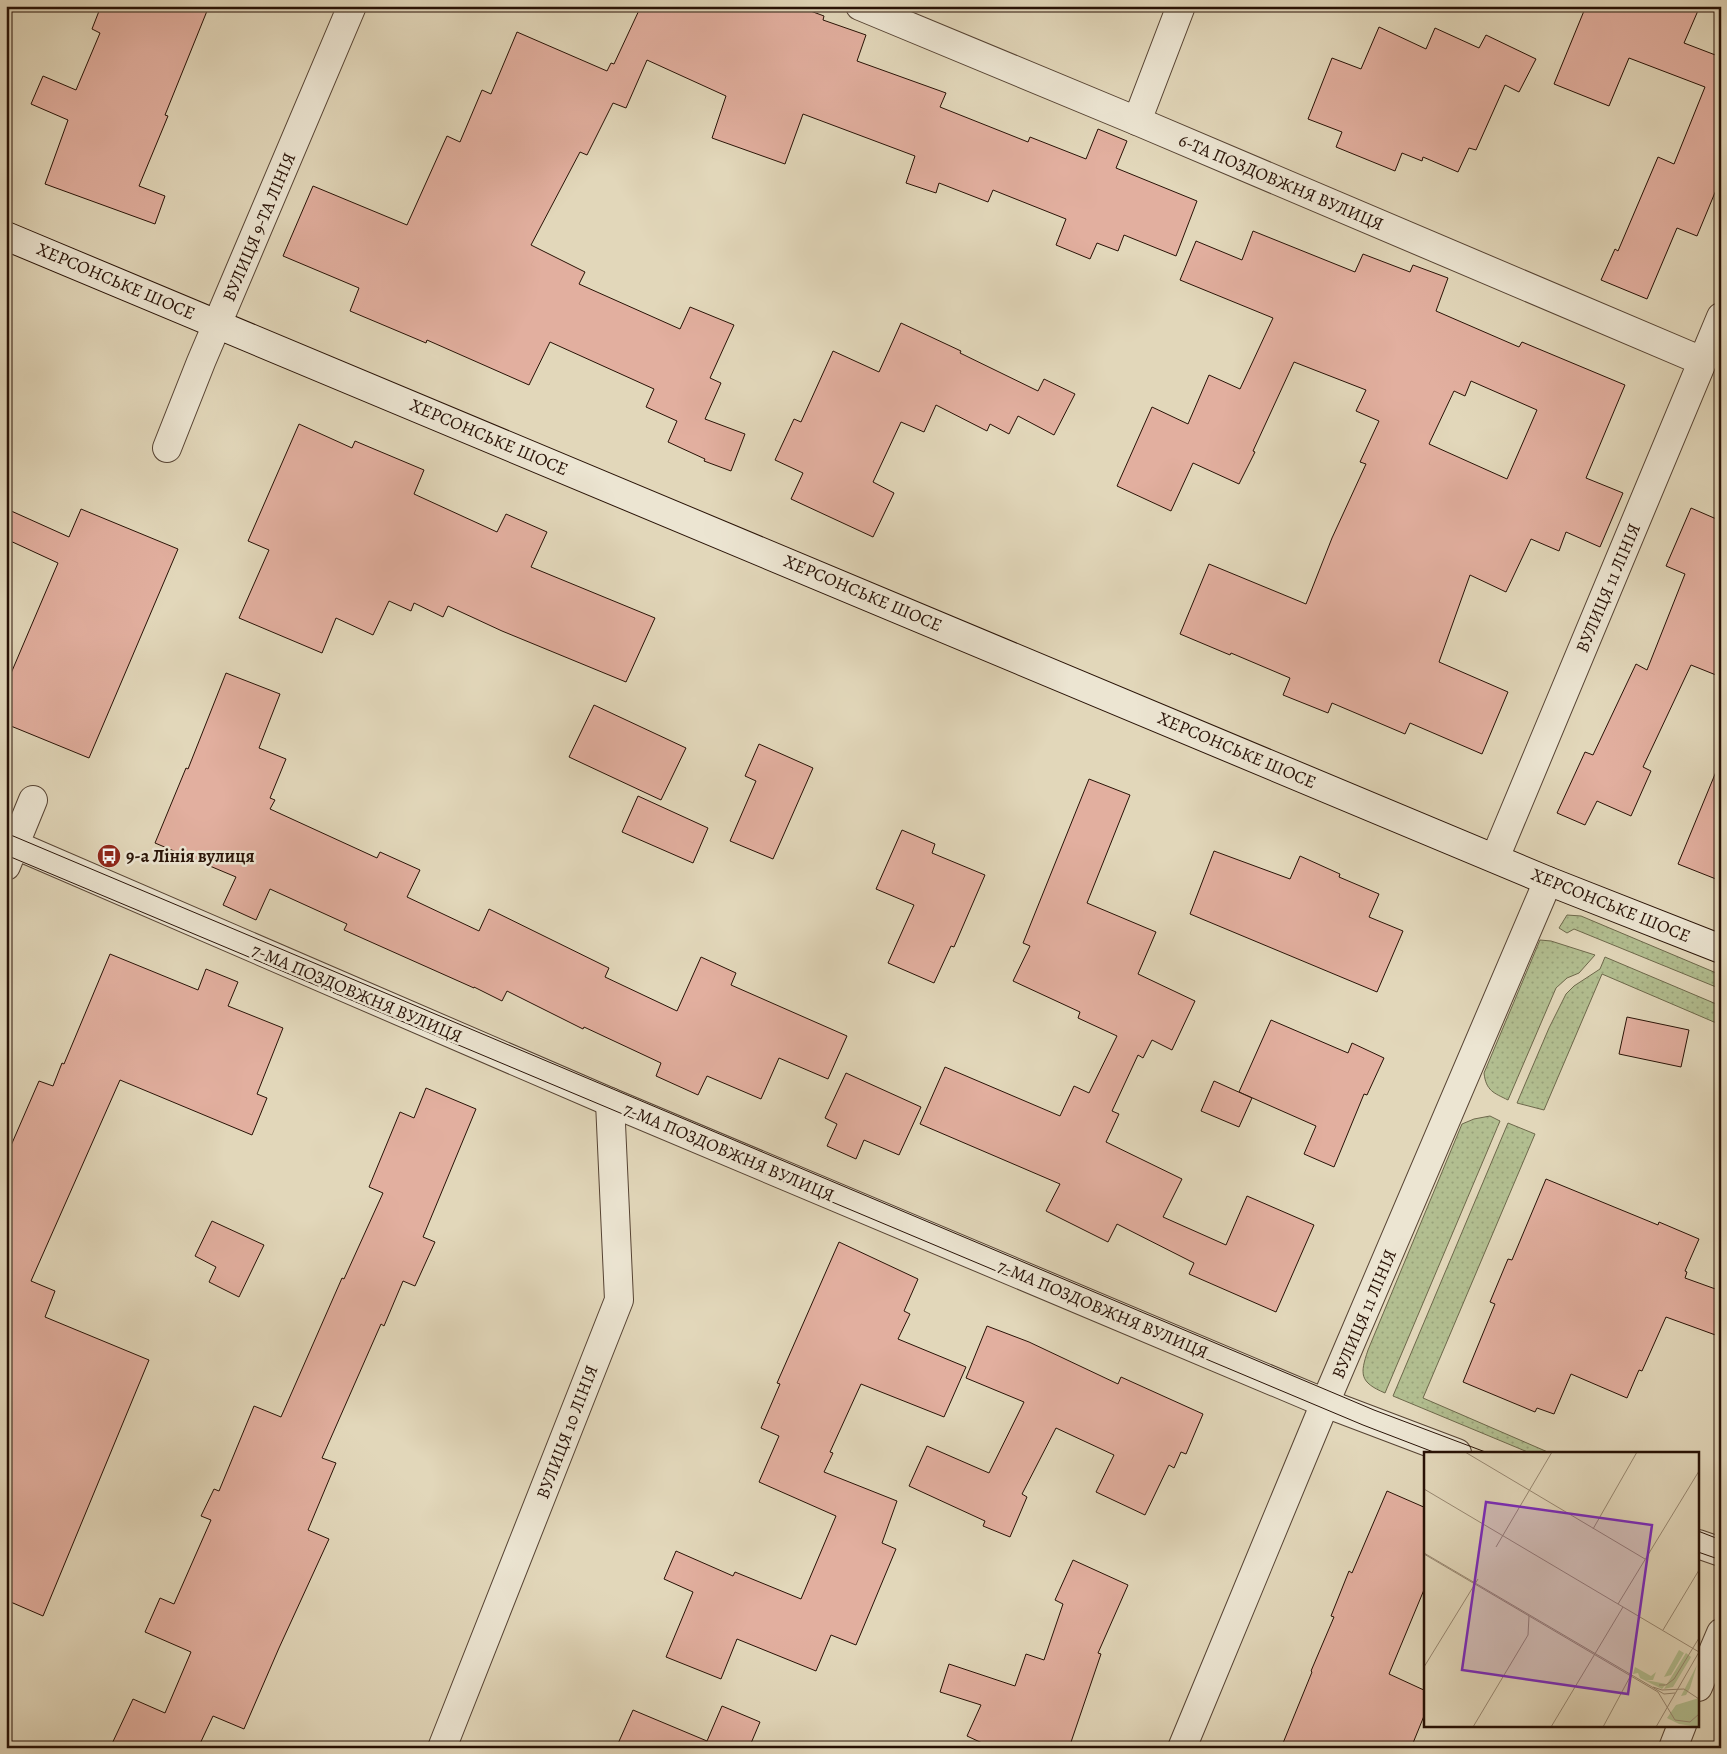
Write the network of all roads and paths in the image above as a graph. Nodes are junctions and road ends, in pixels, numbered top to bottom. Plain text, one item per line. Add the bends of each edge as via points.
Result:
1 (352, 6) edge
2 (860, 6) edge
3 (1181, 6) edge
4 (1136, 121) junction
5 (6, 236) edge
6 (1721, 317) edge
7 (218, 324) junction
8 (1702, 361) junction
9 (167, 448) dead end
10 (33, 800) dead end
11 (9, 850) edge
12 (1495, 858) junction
13 (1548, 881) junction
14 (1721, 949) edge
15 (610, 1102) junction
16 (1325, 1403) junction
17 (1454, 1452) edge
18 (1700, 1545) edge
19 (1721, 1552) edge
20 (1721, 1632) edge
21 (1700, 1682) edge
22 (1682, 1726) edge
23 (442, 1748) edge
24 (1182, 1748) edge
25 (1673, 1748) edge

1 - 7 street, ВУЛИЦЯ 9-ТА ЛІНІЯ
2 - 4 street, 6-ТА ПОЗДОВЖНЯ ВУЛИЦЯ
3 - 4 street
4 - 8 street, 6-ТА ПОЗДОВЖНЯ ВУЛИЦЯ
5 - 7 street, ХЕРСОНСЬКЕ ШОСЕ
6 - 8 street, ВУЛИЦЯ 11 ЛІНІЯ
7 - 9 street, ВУЛИЦЯ 9-ТА ЛІНІЯ
7 - 12 street, ХЕРСОНСЬКЕ ШОСЕ
8 - 12 street, ВУЛИЦЯ 11 ЛІНІЯ
10 - 11 street
11 - 15 street, 7-МА ПОЗДОВЖНЯ ВУЛИЦЯ
12 - 13 street, ХЕРСОНСЬКЕ ШОСЕ
13 - 14 street, ХЕРСОНСЬКЕ ШОСЕ
13 - 16 street, ВУЛИЦЯ 11 ЛІНІЯ
15 - 16 street, 7-МА ПОЗДОВЖНЯ ВУЛИЦЯ
15 - 23 street, ВУЛИЦЯ 10 ЛІНІЯ via 619,1300
16 - 17 street, 7-МА ПОЗДОВЖНЯ ВУЛИЦЯ
16 - 24 street, ВУЛИЦЯ 11 ЛІНІЯ
18 - 19 street
20 - 21 street
22 - 25 street

